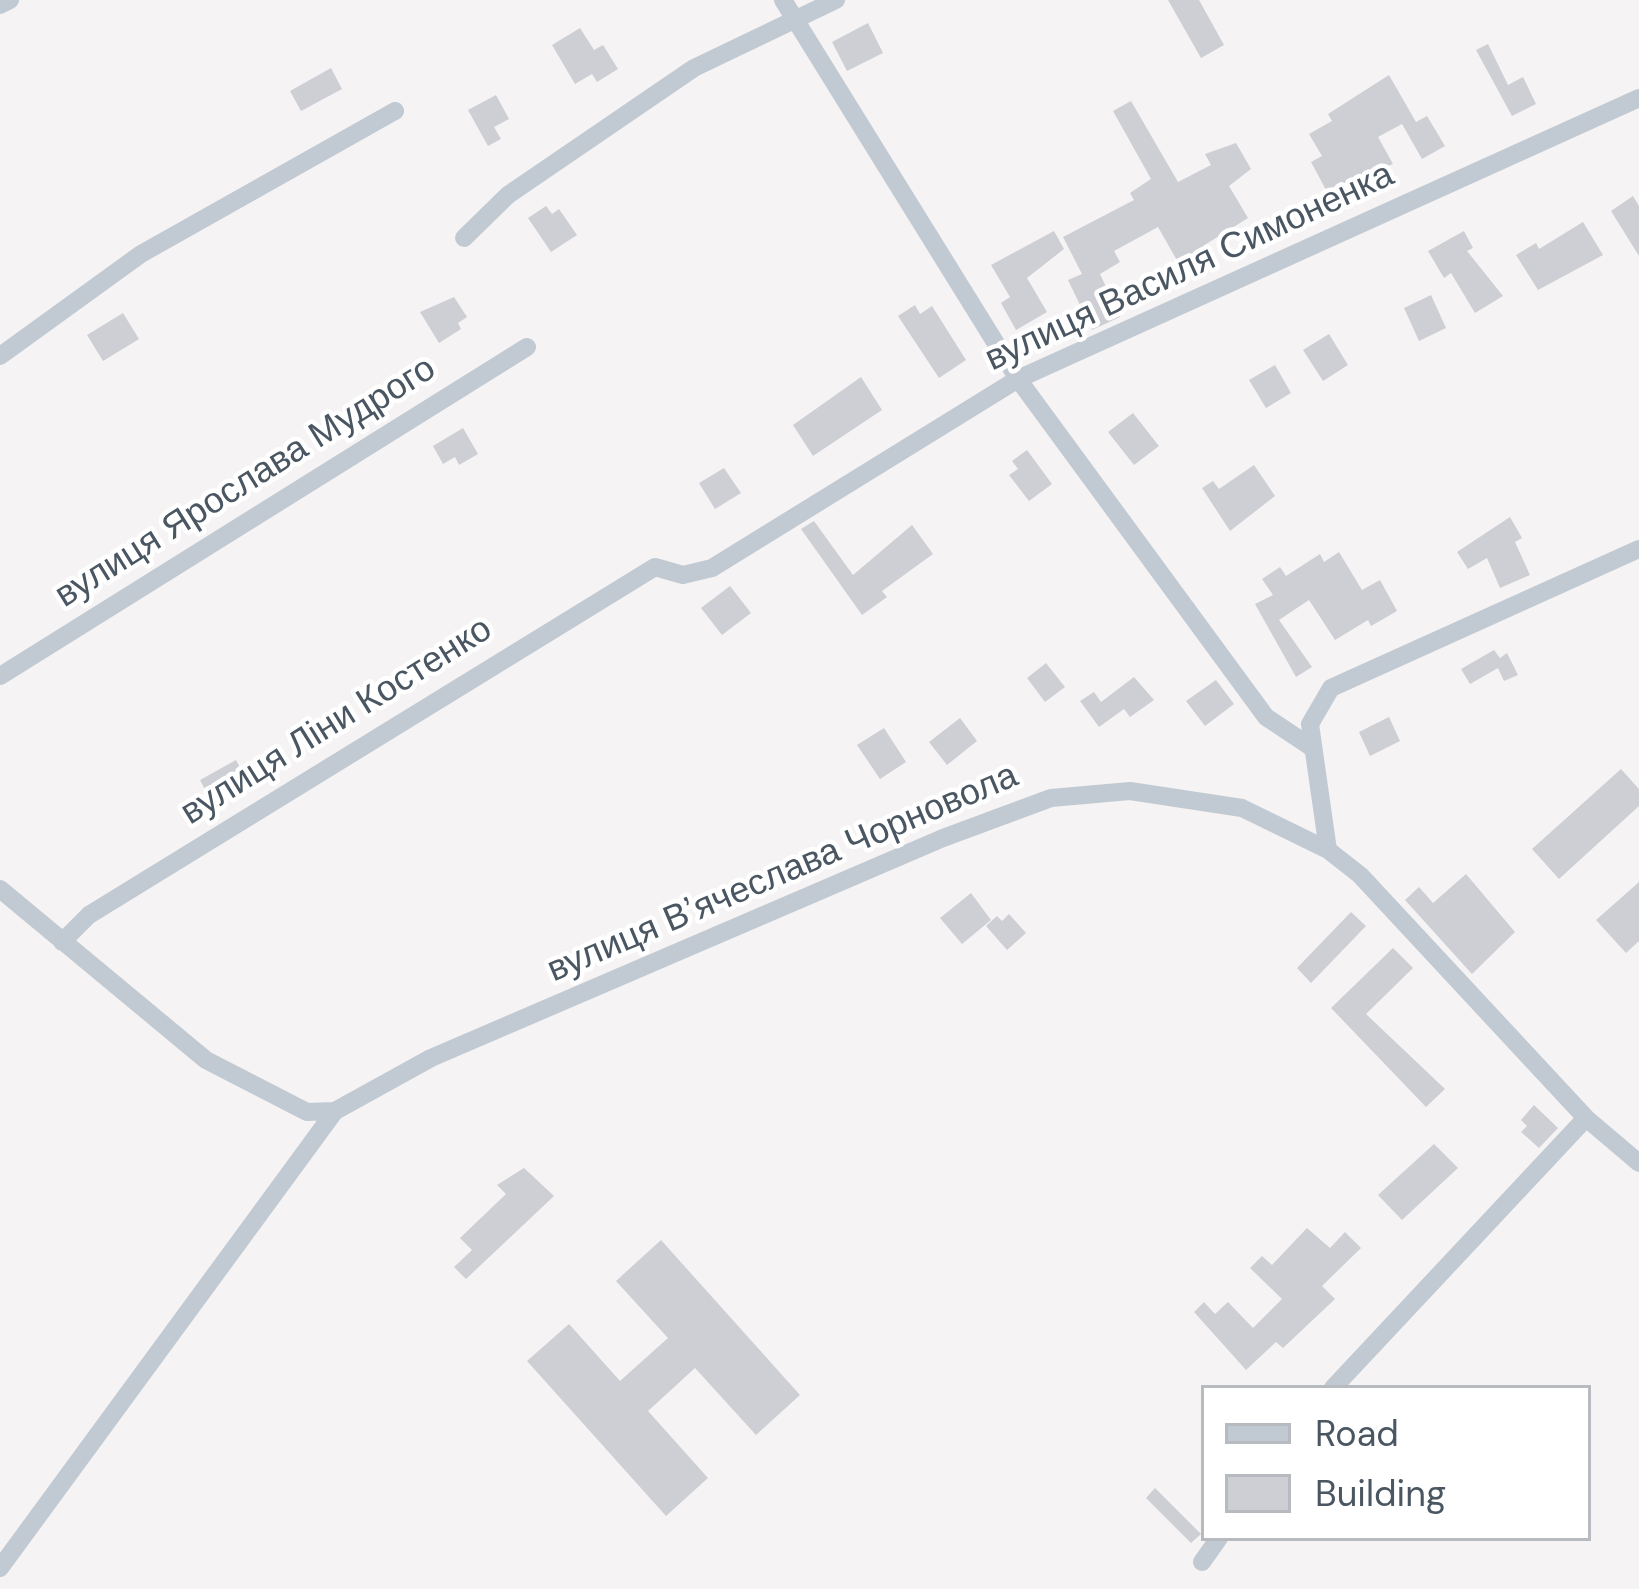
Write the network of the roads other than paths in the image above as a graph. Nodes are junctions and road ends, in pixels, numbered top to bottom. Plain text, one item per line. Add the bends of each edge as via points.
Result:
1 (10, 0) edge
2 (783, 0) edge
3 (836, 0) edge
4 (0, 5) edge
5 (794, 19) junction
6 (1639, 98) edge
7 (395, 111) dead end
8 (464, 238) dead end
9 (527, 347) dead end
10 (0, 356) edge
11 (1018, 379) junction
12 (1639, 549) edge
13 (655, 567) joint
14 (0, 676) edge
15 (1311, 748) junction
16 (1328, 850) junction
17 (0, 889) edge
18 (62, 942) junction
19 (335, 1111) junction
20 (1586, 1118) junction
21 (1639, 1163) edge
22 (1337, 1385) edge
23 (1217, 1541) edge
24 (1202, 1562) dead end
25 (0, 1568) edge

1 - 4 street
2 - 5 street
3 - 5 street
5 - 8 street via 694,68 508,195
5 - 11 street
6 - 11 street, вулиця Василя Симоненка
7 - 10 street via 141,254
9 - 14 street, вулиця Ярослава Мудрого
11 - 13 street, вулиця Василя Симоненка via 712,568 683,575
11 - 15 street via 1266,717
12 - 15 street via 1331,688 1310,724
13 - 18 street, вулиця Ліни Костенко via 109,902
15 - 16 street
16 - 19 street, вулиця Вʼячеслава Чорновола via 1242,808 1130,791 1051,798 430,1058
16 - 20 street, вулиця Вʼячеслава Чорновола
17 - 18 street
18 - 19 street via 206,1060 307,1112
19 - 25 street
20 - 21 street, вулиця Вʼячеслава Чорновола
20 - 22 street
23 - 24 street

